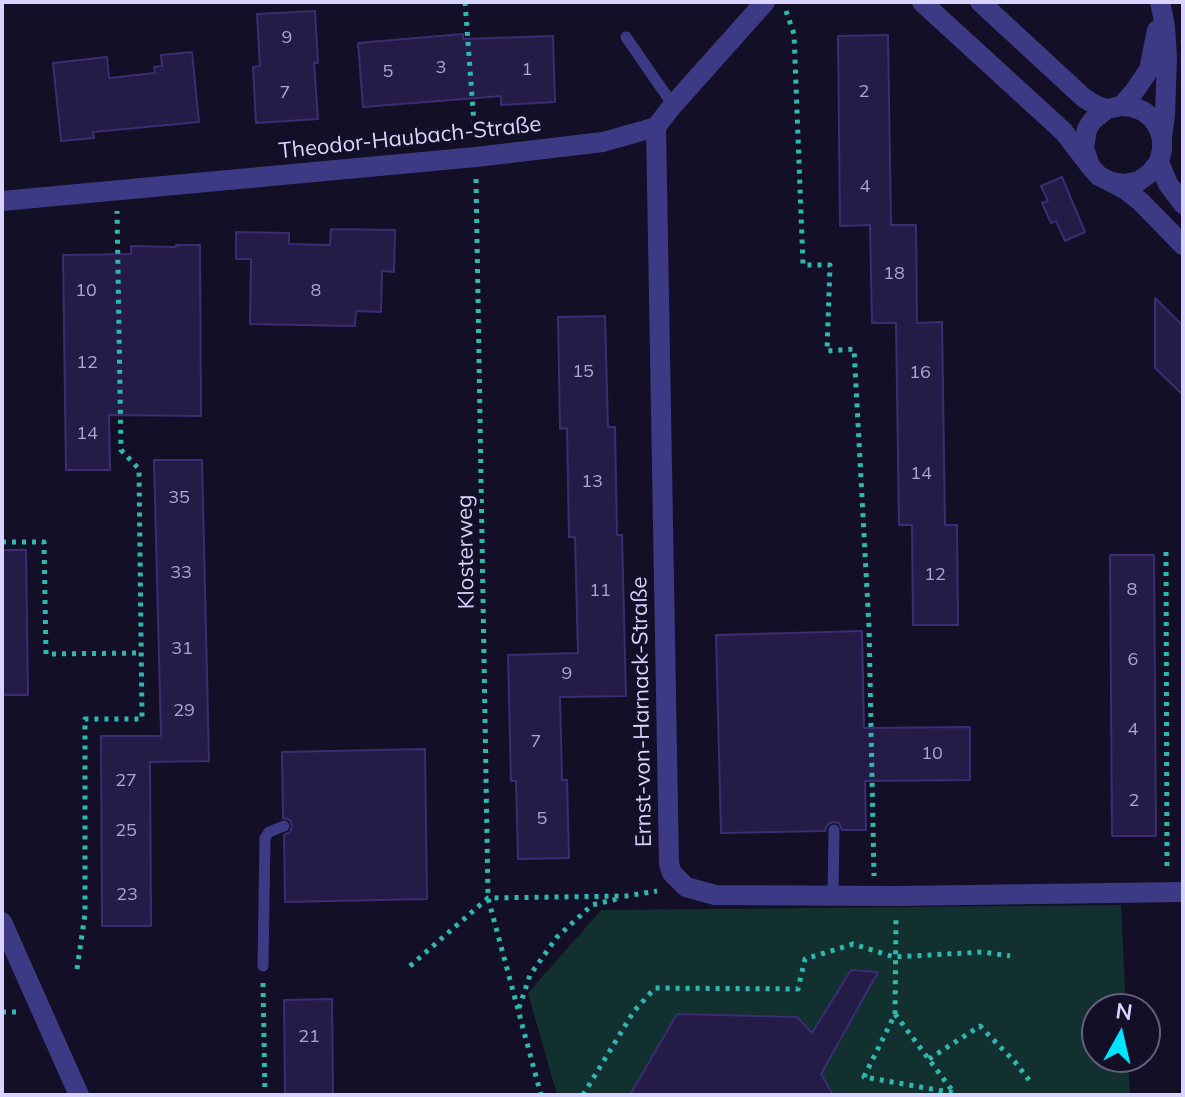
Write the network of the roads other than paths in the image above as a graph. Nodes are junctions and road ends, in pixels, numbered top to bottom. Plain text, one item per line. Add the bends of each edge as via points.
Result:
1 (765, 2) edge
2 (922, 2) edge
3 (980, 2) edge
4 (1160, 2) edge
5 (626, 37) dead end
6 (673, 105) junction
7 (1114, 108) junction
8 (656, 127) junction
9 (1162, 138) junction
10 (1159, 162) junction
11 (1090, 166) junction
12 (1111, 182) junction
13 (2, 201) edge
14 (1183, 204) edge
15 (1183, 245) edge
16 (284, 826) dead end
17 (834, 830) dead end
18 (1175, 892) edge
19 (833, 896) junction
20 (2, 922) edge
21 (263, 966) road end
22 (79, 1095) edge

1 - 6 street
2 - 11 street via 1064,132
3 - 7 street via 1084,98
4 - 7 street via 1149,70
4 - 9 street via 1167,58
5 - 6 lane
6 - 8 street
7 - 9 street via 1143,111
7 - 11 street via 1087,129 1084,148
8 - 13 street, Theodor-Haubach-Straße via 603,142 476,157
8 - 19 street, Ernst-von-Harnack-Straße via 669,864 686,887 715,895
9 - 10 street
10 - 12 street via 1139,181
10 - 14 street
11 - 12 street
12 - 15 street via 1141,202
16 - 21 lane via 265,838
17 - 19 lane
18 - 19 street
20 - 22 street

